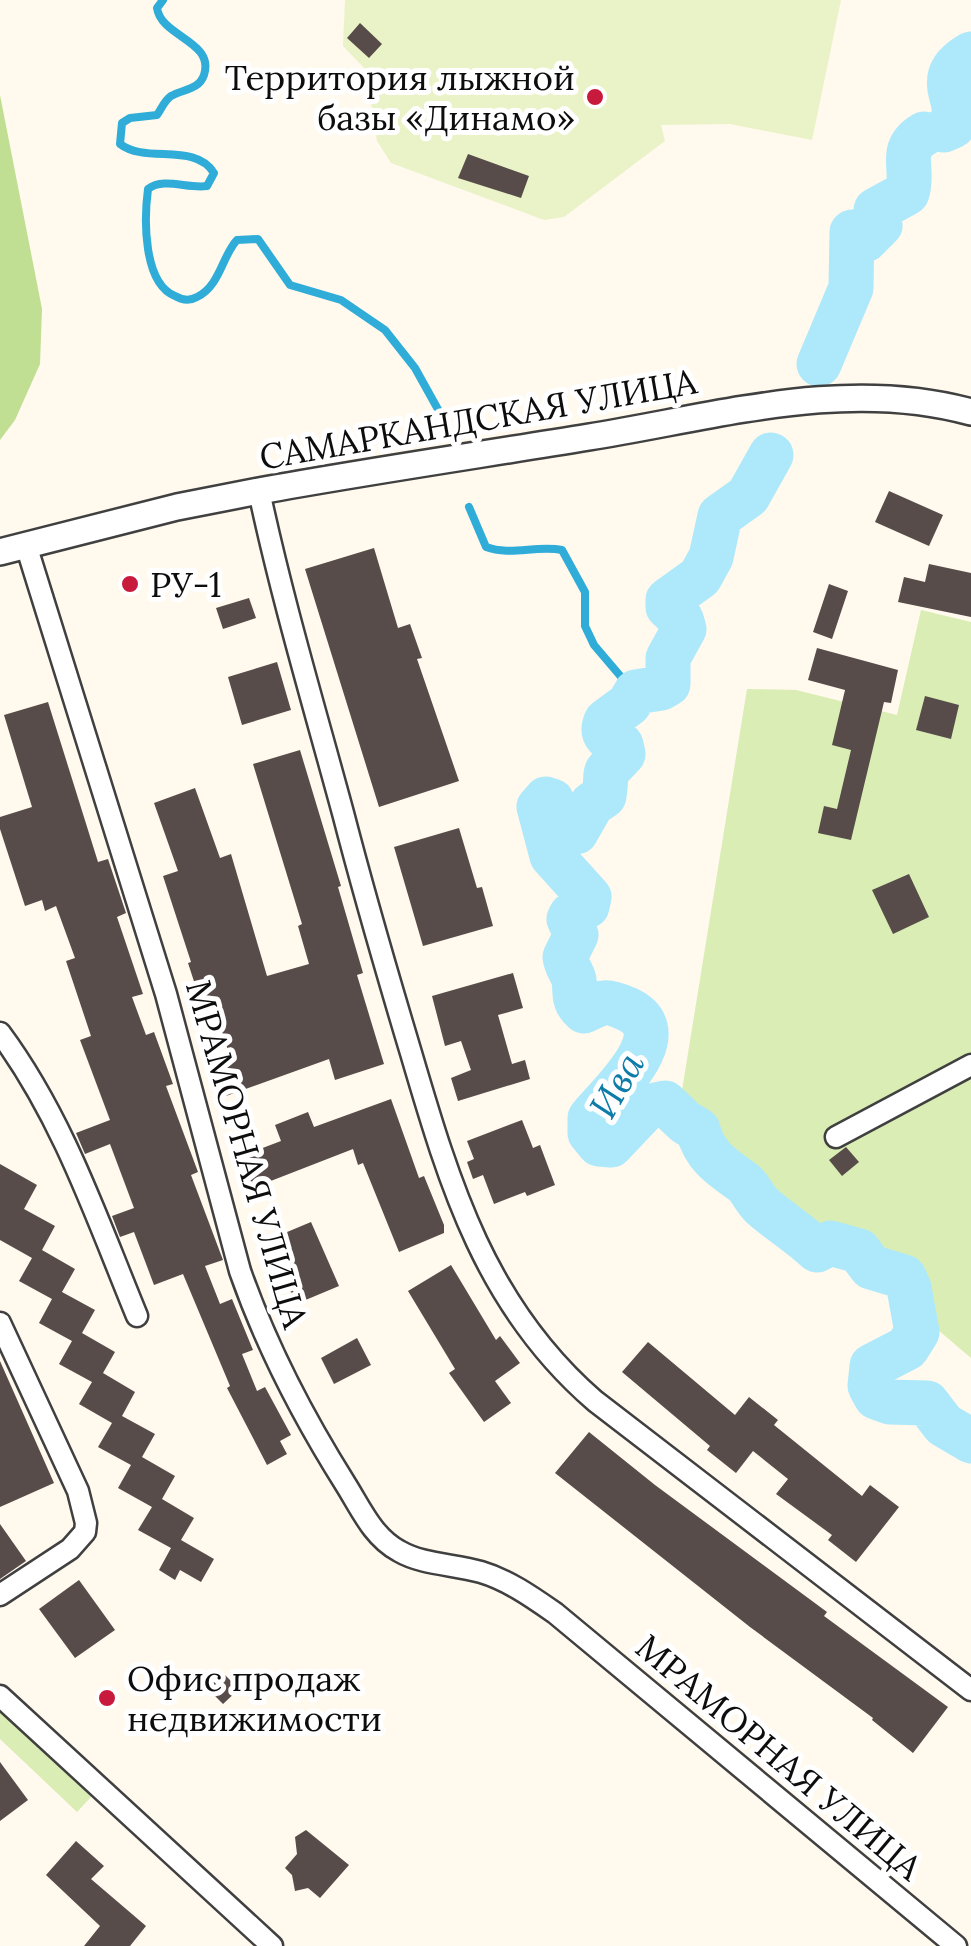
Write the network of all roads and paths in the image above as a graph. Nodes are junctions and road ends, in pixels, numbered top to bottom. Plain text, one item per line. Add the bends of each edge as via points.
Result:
1 (971, 412) edge
2 (260, 491) junction
3 (26, 544) junction
4 (0, 552) edge
5 (0, 1033) edge
6 (971, 1064) edge
7 (836, 1137) dead end
8 (137, 1316) dead end
9 (0, 1323) edge
10 (0, 1595) edge
11 (971, 1690) edge
12 (0, 1696) edge
13 (272, 1946) edge
14 (956, 1946) edge

1 - 2 street, САМАРКАНДСКАЯ УЛИЦА via 920,400 818,399
2 - 3 street, САМАРКАНДСКАЯ УЛИЦА
2 - 11 street via 369,914 444,1164 504,1296 543,1352 595,1401
3 - 4 street, САМАРКАНДСКАЯ УЛИЦА
3 - 14 street, МРАМОРНАЯ УЛИЦА via 166,994 250,1298 309,1426 375,1532 414,1558 485,1573 555,1613
5 - 8 street via 62,1133
6 - 7 street
9 - 10 street via 86,1522 70,1549
12 - 13 street

